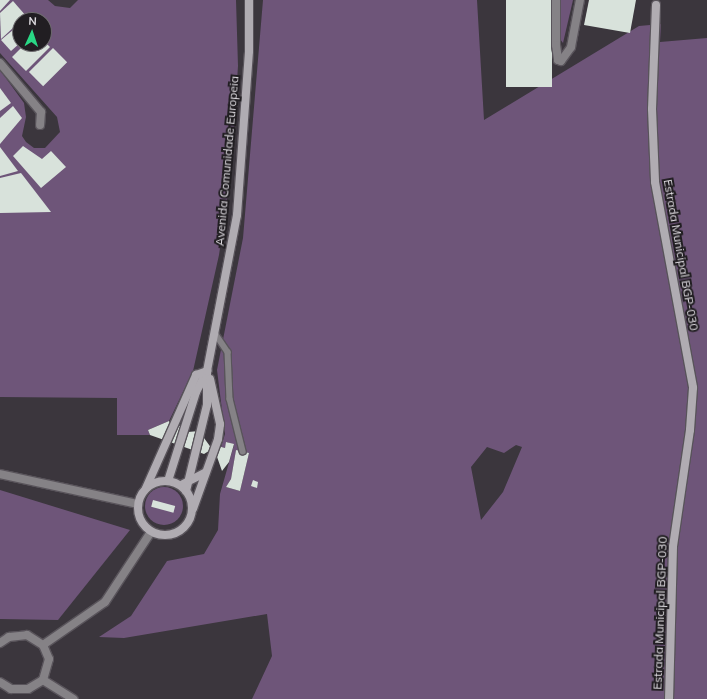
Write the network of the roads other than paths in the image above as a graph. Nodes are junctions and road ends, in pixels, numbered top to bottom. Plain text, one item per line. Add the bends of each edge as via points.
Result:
1 (248, 0) edge
2 (556, 0) edge
3 (580, 0) edge
4 (657, 2) edge
5 (0, 63) edge
6 (40, 125) dead end
7 (215, 333) junction
8 (207, 371) junction
9 (196, 392) junction
10 (207, 405) junction
11 (217, 408) junction
12 (242, 451) dead end
13 (205, 473) junction
14 (0, 474) edge
15 (168, 481) junction
16 (184, 486) junction
17 (145, 490) junction
18 (138, 504) junction
19 (192, 512) junction
20 (150, 532) junction
21 (0, 642) edge
22 (43, 645) junction
23 (43, 680) junction
24 (1, 684) edge
25 (73, 699) edge
26 (669, 699) edge

1 - 7 street, Avenida Comunidade Europeia via 247,88 237,215
2 - 3 street via 556,45 558,60 561,61 571,47
4 - 26 street, Estrada Municipal BGP-030 via 652,109 655,182 692,388 690,430 672,547
5 - 6 street via 41,112
7 - 8 street, Avenida Comunidade Europeia
7 - 12 lane via 228,352 230,399
8 - 9 street, Avenida Comunidade Europeia
8 - 10 street, Avenida Comunidade Europeia
8 - 11 street, Avenida Comunidade Europeia
8 - 17 street via 196,375
9 - 10 street via 198,400
9 - 15 street, Avenida Comunidade Europeia
10 - 11 street
10 - 16 street, Avenida Comunidade Europeia
11 - 13 street, Avenida Comunidade Europeia via 218,439
13 - 16 street
13 - 19 street, Avenida Comunidade Europeia
14 - 18 street
15 - 16 street
15 - 17 street
16 - 19 street
17 - 18 street
18 - 20 street via 140,520
19 - 20 street via 189,521 176,533 168,536
20 - 22 street via 105,602
21 - 22 street via 18,634 27,635
22 - 23 street via 49,659
23 - 24 street via 28,689
23 - 25 street

